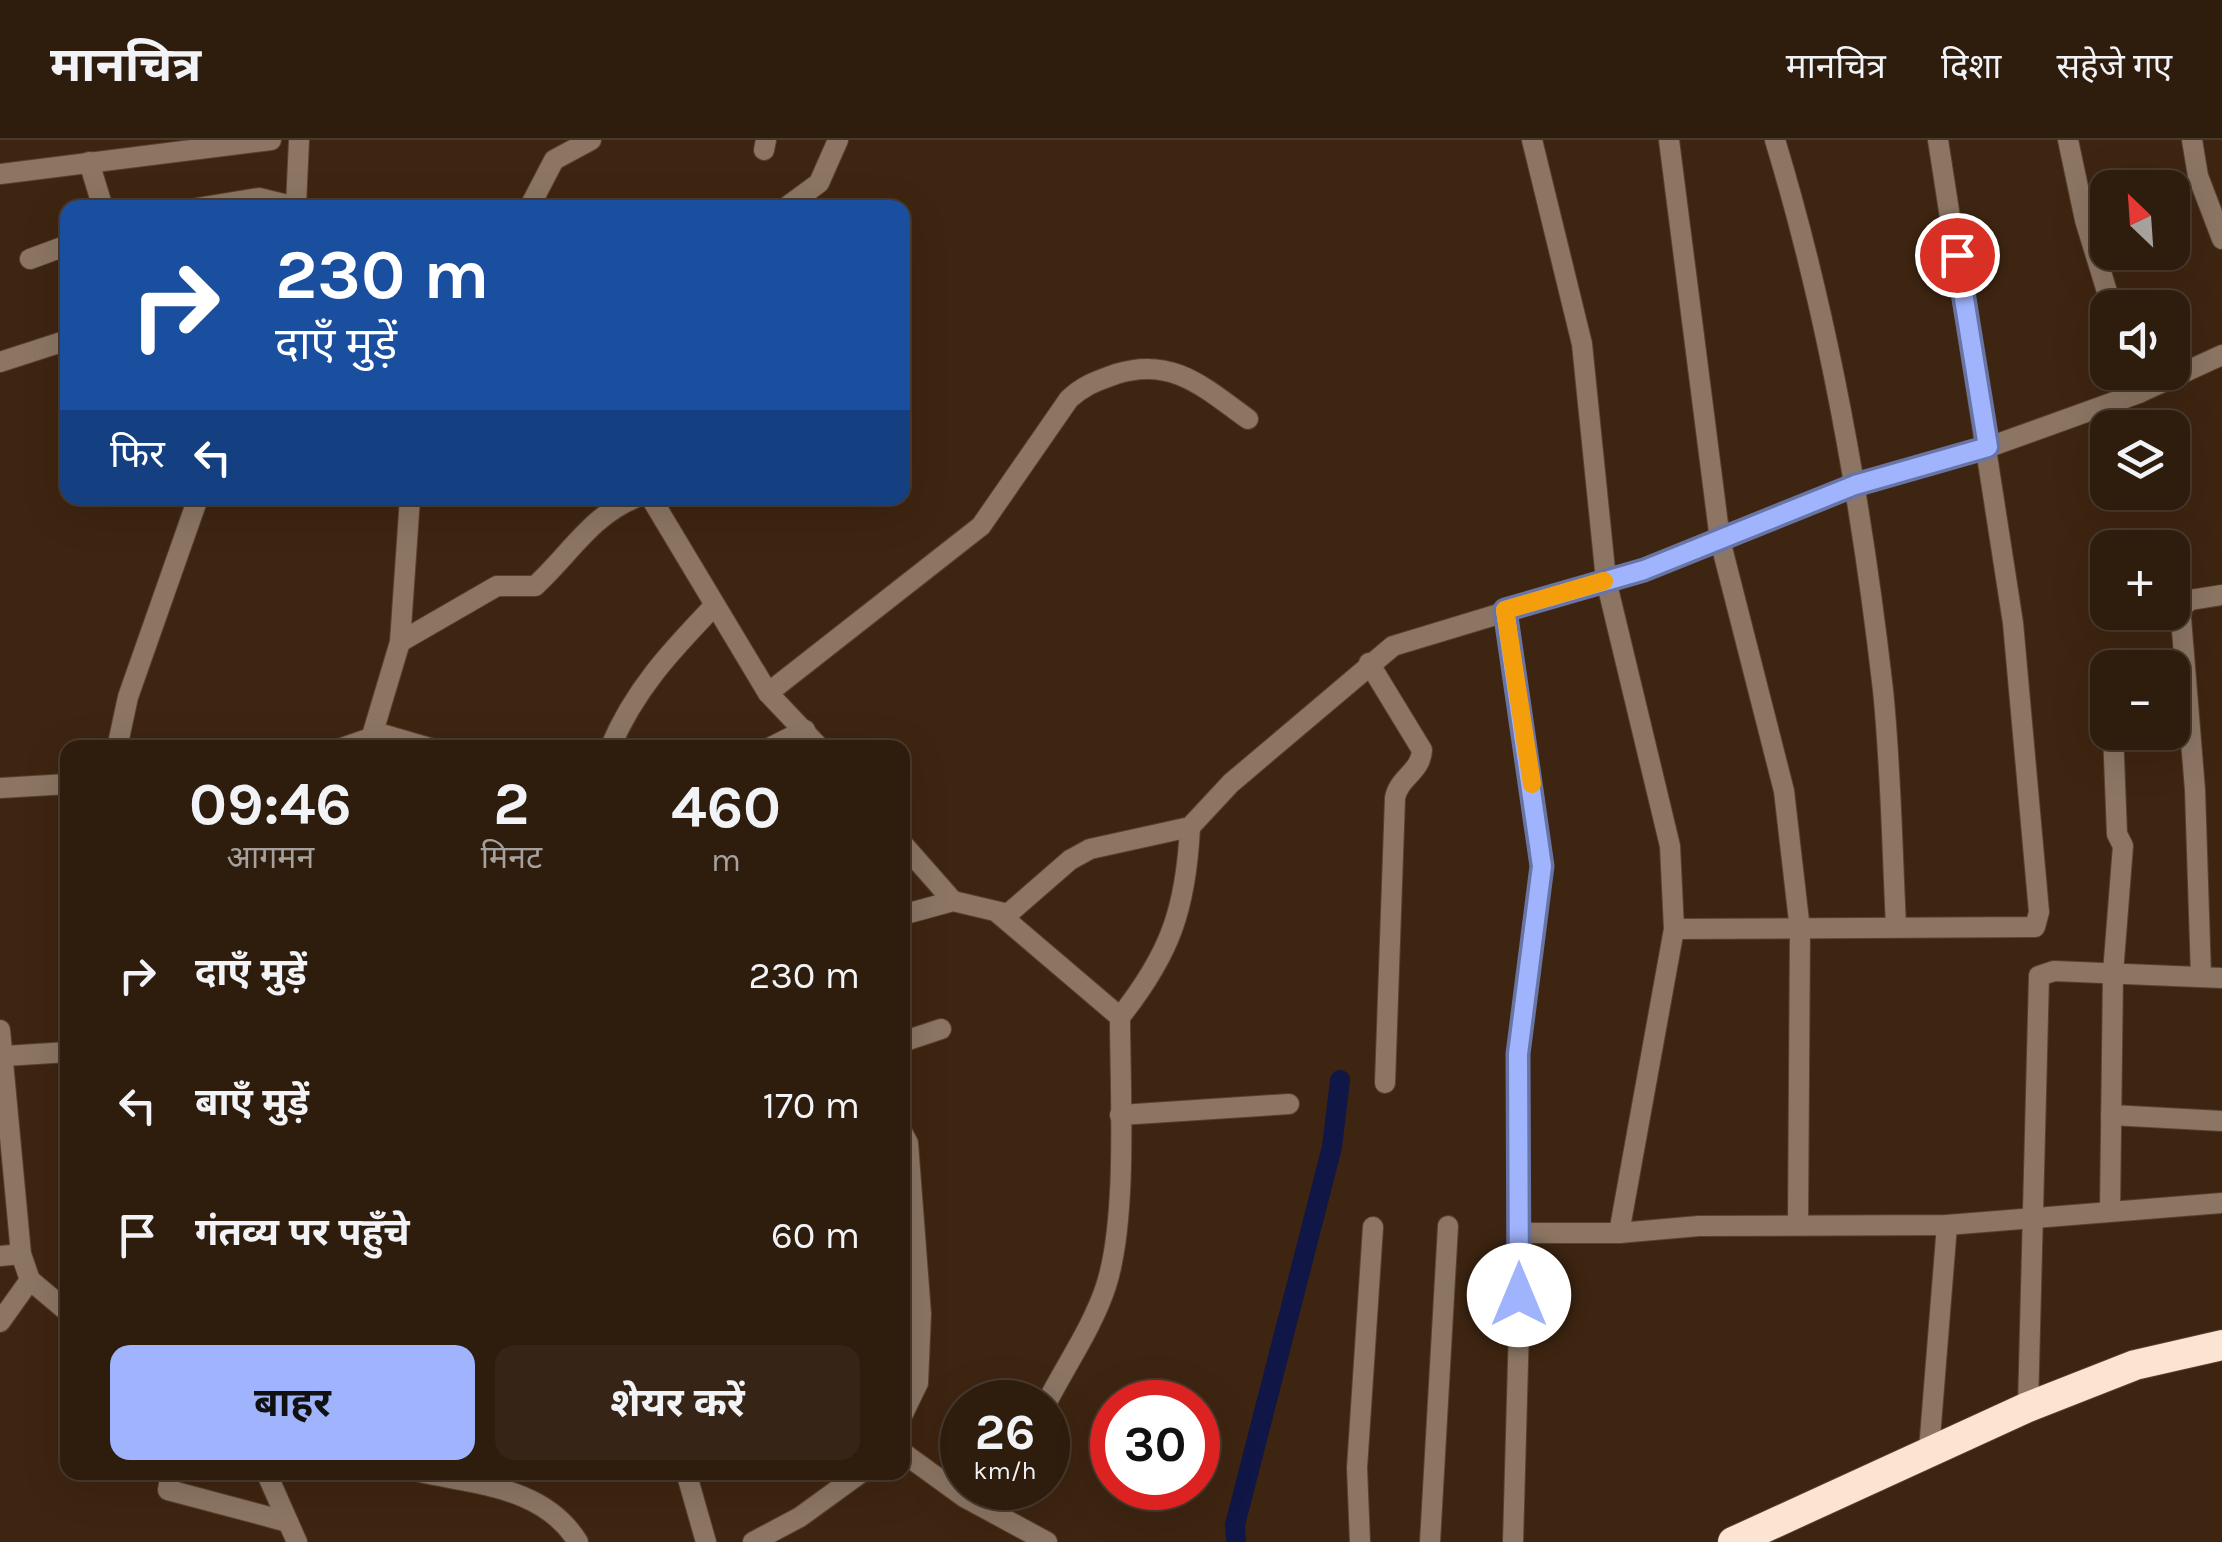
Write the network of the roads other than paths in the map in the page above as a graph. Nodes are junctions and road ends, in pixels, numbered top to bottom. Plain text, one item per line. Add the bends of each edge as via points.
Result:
1 (271, 140) edge
2 (298, 140) edge
3 (591, 140) edge
4 (838, 140) edge
5 (1532, 140) edge
6 (1669, 140) edge
7 (1775, 140) edge
8 (1938, 140) edge
9 (2068, 140) edge
10 (2192, 140) edge
11 (89, 162) junction
12 (0, 174) edge
13 (101, 200) edge
14 (298, 200) edge
15 (533, 200) edge
16 (795, 200) edge
17 (2222, 239) edge
18 (60, 248) edge
19 (30, 259) dead end
20 (2106, 290) edge
21 (60, 343) edge
22 (2222, 355) edge
23 (0, 362) edge
24 (2190, 365) edge
25 (2120, 390) edge
26 (1248, 419) dead end
27 (1988, 447) junction
28 (1855, 485) junction
29 (196, 505) edge
30 (410, 505) edge
31 (617, 505) edge
32 (656, 505) edge
33 (1720, 540) junction
34 (1606, 580) junction
35 (2222, 595) edge
36 (714, 606) junction
37 (1505, 610) junction
38 (400, 642) junction
39 (1369, 663) junction
40 (768, 693) junction
41 (804, 730) junction
42 (371, 738) junction
43 (119, 740) edge
44 (365, 740) edge
45 (411, 740) edge
46 (613, 740) edge
47 (785, 740) edge
48 (813, 740) edge
49 (2113, 750) edge
50 (60, 784) edge
51 (0, 788) edge
52 (1190, 827) junction
53 (910, 852) edge
54 (953, 901) junction
55 (910, 913) edge
56 (999, 914) junction
57 (1896, 925) junction
58 (1674, 930) junction
59 (1800, 930) junction
60 (2113, 973) junction
61 (2212, 977) edge
62 (1120, 1017) junction
63 (941, 1029) dead end
64 (0, 1030) edge
65 (910, 1039) edge
66 (60, 1052) edge
67 (4, 1056) junction
68 (1385, 1083) dead end
69 (1288, 1104) dead end
70 (1120, 1115) junction
71 (2111, 1115) junction
72 (2222, 1121) edge
73 (2222, 1203) edge
74 (2110, 1210) junction
75 (2034, 1215) junction
76 (1798, 1224) junction
77 (1946, 1225) junction
78 (1373, 1226) dead end
79 (1448, 1226) dead end
80 (1518, 1233) junction
81 (1619, 1233) junction
82 (910, 1243) edge
83 (10, 1255) edge
84 (30, 1280) junction
85 (60, 1305) edge
86 (0, 1322) edge
87 (2222, 1345) edge
88 (1058, 1380) edge
89 (910, 1400) edge
90 (2028, 1407) junction
91 (1928, 1450) junction
92 (910, 1458) edge
93 (170, 1480) edge
94 (270, 1480) edge
95 (457, 1480) edge
96 (688, 1480) edge
97 (851, 1480) edge
98 (991, 1511) joint
99 (288, 1522) junction
100 (298, 1542) edge
101 (578, 1542) edge
102 (706, 1542) edge
103 (754, 1542) edge
104 (1047, 1542) edge
105 (1360, 1542) edge
106 (1430, 1542) edge
107 (1514, 1542) edge
108 (1733, 1542) edge

1 - 11 street
2 - 14 street
3 - 15 street via 554,160
4 - 16 street via 819,182
5 - 34 street via 1582,344
6 - 33 street
7 - 28 street
8 - 27 street
9 - 20 street
10 - 17 street
11 - 12 street
11 - 13 street
18 - 19 street
21 - 23 street
22 - 24 street
25 - 27 street
26 - 40 street via 1187,375 1158,366 1084,385 981,526
27 - 28 street
27 - 57 street via 2013,624 2039,912 2035,927
28 - 33 street
28 - 57 street via 1883,693
29 - 43 street
30 - 38 street
31 - 38 street via 535,586 497,586
32 - 36 street
33 - 34 street
33 - 59 street via 1784,791
34 - 37 street
34 - 58 street via 1670,846
35 - 61 street via 2190,600 2181,618
36 - 40 street
36 - 46 street via 653,670
37 - 39 street via 1393,646
37 - 80 street via 1542,866 1518,1054
38 - 42 street
39 - 52 street
39 - 68 street via 1422,750 1395,798
40 - 41 street
41 - 47 street
41 - 48 street
42 - 44 street
42 - 45 street
49 - 60 street via 2123,846
50 - 51 street
52 - 56 street via 1090,849 1018,909
52 - 62 street via 1173,932 1156,972
53 - 54 street
54 - 55 street
54 - 56 street
56 - 62 street
57 - 59 street
58 - 59 street
58 - 81 street
59 - 76 street
60 - 61 street
60 - 71 street
60 - 75 street via 2054,970 2037,982
62 - 70 street
63 - 65 street
64 - 67 street
66 - 67 street
67 - 83 street
69 - 70 street
70 - 88 street via 1112,1264
71 - 72 street
71 - 74 street
73 - 74 street
74 - 75 street
75 - 77 street
75 - 90 street
76 - 77 street
76 - 81 street
77 - 91 street
78 - 105 street via 1357,1468
79 - 106 street
80 - 81 street
80 - 107 street
82 - 89 street via 921,1314 918,1383
83 - 84 street
84 - 85 street
84 - 86 street
87 - 90 highway via 2134,1365
90 - 91 highway
91 - 108 highway
92 - 98 street
93 - 99 street via 168,1490
94 - 99 street
95 - 101 street via 522,1494 554,1512
96 - 102 street
97 - 103 street
98 - 104 street
99 - 100 street

